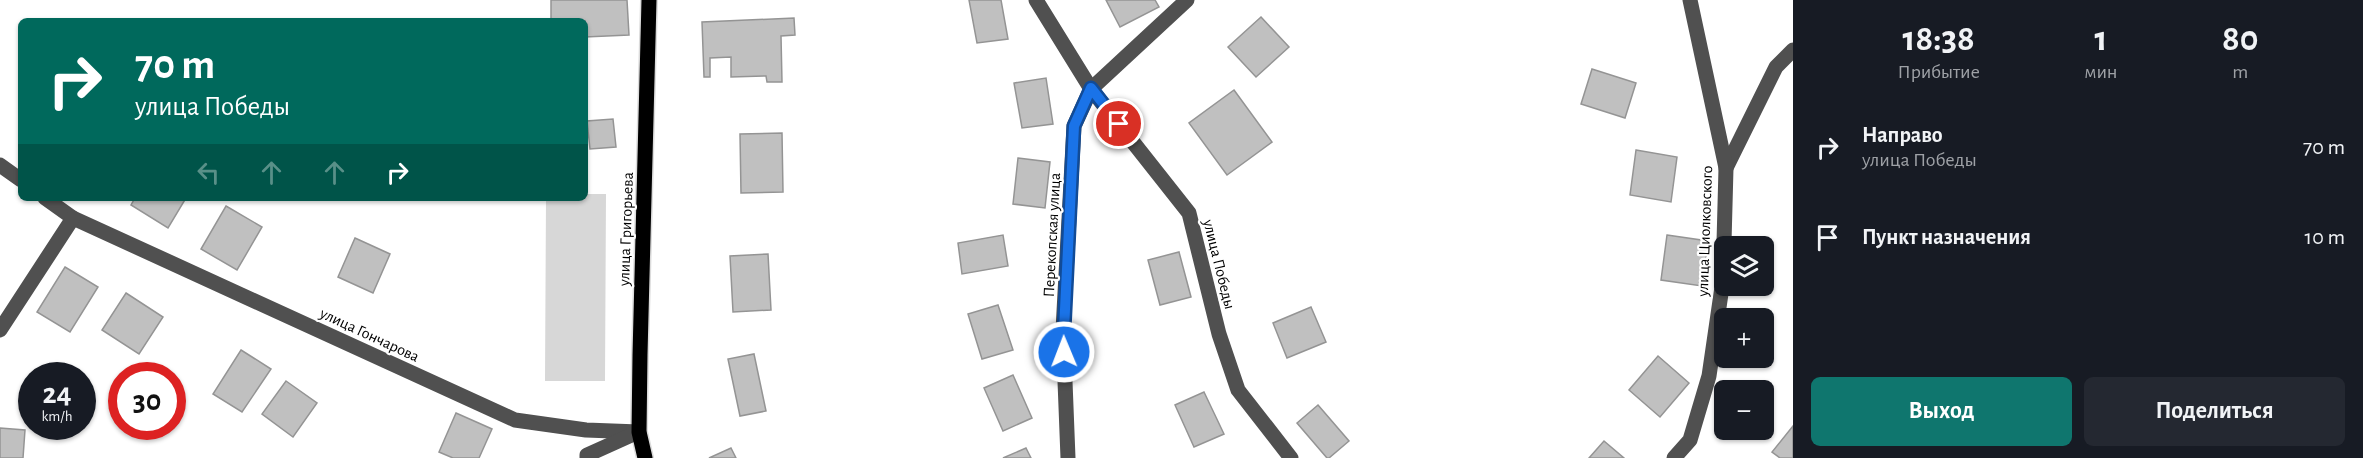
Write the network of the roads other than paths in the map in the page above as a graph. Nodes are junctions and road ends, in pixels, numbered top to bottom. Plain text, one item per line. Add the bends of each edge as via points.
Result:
1 (649, 0) edge
2 (1036, 0) edge
3 (1187, 0) edge
4 (1690, 0) edge
5 (1793, 50) edge
6 (1091, 88) junction
7 (0, 165) edge
8 (1726, 168) junction
9 (18, 178) edge
10 (49, 201) edge
11 (73, 218) junction
12 (0, 330) edge
13 (639, 432) junction
14 (587, 458) edge
15 (645, 458) edge
16 (1068, 458) edge
17 (1290, 458) edge
18 (1674, 458) edge

1 - 13 main road, улица Григорьева
2 - 6 street, улица Победы
3 - 6 street
4 - 8 street, улица Циолковского
5 - 8 street via 1776,67
6 - 16 street, Перекопская улица via 1074,126 1064,330
6 - 17 street, улица Победы via 1189,213 1219,334 1238,390
7 - 9 street
8 - 18 street, улица Циолковского via 1723,280 1709,376 1690,440
10 - 11 street, улица Гончарова
11 - 12 street
11 - 13 street, улица Гончарова via 515,420 586,430
13 - 14 street
13 - 15 main road, улица Григорьева

